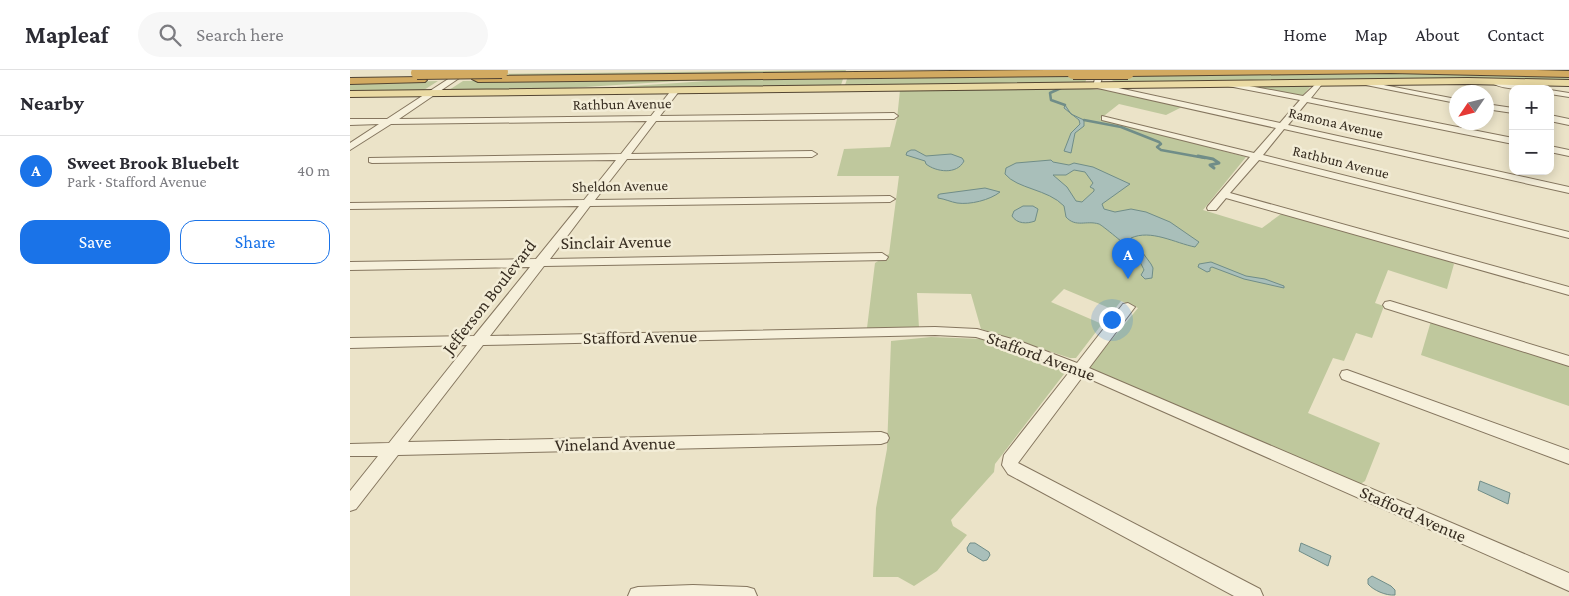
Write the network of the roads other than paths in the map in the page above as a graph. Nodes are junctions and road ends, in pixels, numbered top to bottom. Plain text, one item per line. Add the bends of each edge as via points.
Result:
1 (466, 70) edge
2 (706, 70) edge
3 (1101, 70) edge
4 (350, 74) edge
5 (1569, 74) edge
6 (419, 76) junction
7 (776, 76) junction
8 (350, 81) edge
9 (1361, 82) junction
10 (1402, 82) junction
11 (1494, 82) junction
12 (1319, 83) junction
13 (1569, 83) edge
14 (1231, 84) junction
15 (1096, 85) junction
16 (1511, 85) edge
17 (676, 90) junction
18 (536, 91) junction
19 (433, 92) junction
20 (1413, 93) junction
21 (1554, 93) edge
22 (350, 94) edge
23 (1569, 95) edge
24 (1306, 99) junction
25 (1449, 100) edge
26 (1494, 107) edge
27 (1509, 110) edge
28 (894, 116) dead end
29 (654, 118) junction
30 (1105, 118) dead end
31 (1554, 119) edge
32 (388, 121) junction
33 (350, 122) edge
34 (1569, 122) edge
35 (1283, 126) junction
36 (1509, 140) edge
37 (350, 147) edge
38 (1554, 150) edge
39 (1569, 153) edge
40 (812, 154) dead end
41 (625, 156) junction
42 (1256, 156) junction
43 (372, 160) dead end
44 (1569, 190) edge
45 (1223, 194) junction
46 (890, 199) dead end
47 (587, 203) junction
48 (350, 206) edge
49 (1212, 208) dead end
50 (1569, 235) edge
51 (882, 257) dead end
52 (538, 263) junction
53 (350, 266) edge
54 (1569, 291) edge
55 (1390, 305) dead end
56 (1128, 307) dead end
57 (479, 340) junction
58 (350, 343) edge
59 (1569, 361) edge
60 (1080, 369) junction
61 (1347, 376) dead end
62 (881, 438) dead end
63 (393, 449) junction
64 (350, 450) edge
65 (1569, 457) edge
66 (350, 504) edge
67 (1569, 582) edge
68 (693, 595) edge
69 (638, 596) edge
70 (747, 596) edge
71 (1253, 596) edge

1 - 19 street
2 - 6 highway, bridge
3 - 15 street
4 - 6 highway
5 - 7 highway, bridge via 1391,70
6 - 7 highway via 478,79
6 - 8 highway
7 - 18 highway
9 - 10 main road
9 - 12 main road
9 - 20 street
10 - 11 main road
10 - 20 street
11 - 13 main road
11 - 16 street
12 - 14 main road
12 - 24 street
14 - 15 main road
14 - 24 street
15 - 17 main road
15 - 35 street, Ramona Avenue
17 - 18 main road
17 - 29 street, Jefferson Boulevard
18 - 19 main road
19 - 22 main road
19 - 32 street
20 - 25 street
21 - 23 street
24 - 35 street
24 - 36 street
26 - 27 street
28 - 29 street, Rathbun Avenue
29 - 32 street, Rathbun Avenue
29 - 41 street, Jefferson Boulevard
30 - 42 street, Rathbun Avenue
31 - 34 street
32 - 33 street, Rathbun Avenue
32 - 37 street
35 - 42 street
35 - 44 street, Ramona Avenue
38 - 39 street
40 - 41 street
41 - 43 street
41 - 47 street, Jefferson Boulevard
42 - 45 street
42 - 50 street, Rathbun Avenue
45 - 49 street
45 - 54 street
46 - 47 street, Sheldon Avenue
47 - 48 street, Sheldon Avenue
47 - 52 street, Jefferson Boulevard
51 - 52 street, Sinclair Avenue
52 - 53 street, Sinclair Avenue
52 - 57 street, Jefferson Boulevard
55 - 59 street
56 - 60 street
57 - 58 street, Stafford Avenue
57 - 60 street, Stafford Avenue via 935,331 977,333
57 - 63 street, Jefferson Boulevard
60 - 67 street, Stafford Avenue
60 - 71 street via 1010,460 1010,465
61 - 65 street
62 - 63 street, Vineland Avenue
63 - 64 street, Vineland Avenue
63 - 66 street, Jefferson Boulevard
68 - 69 street
68 - 70 street

